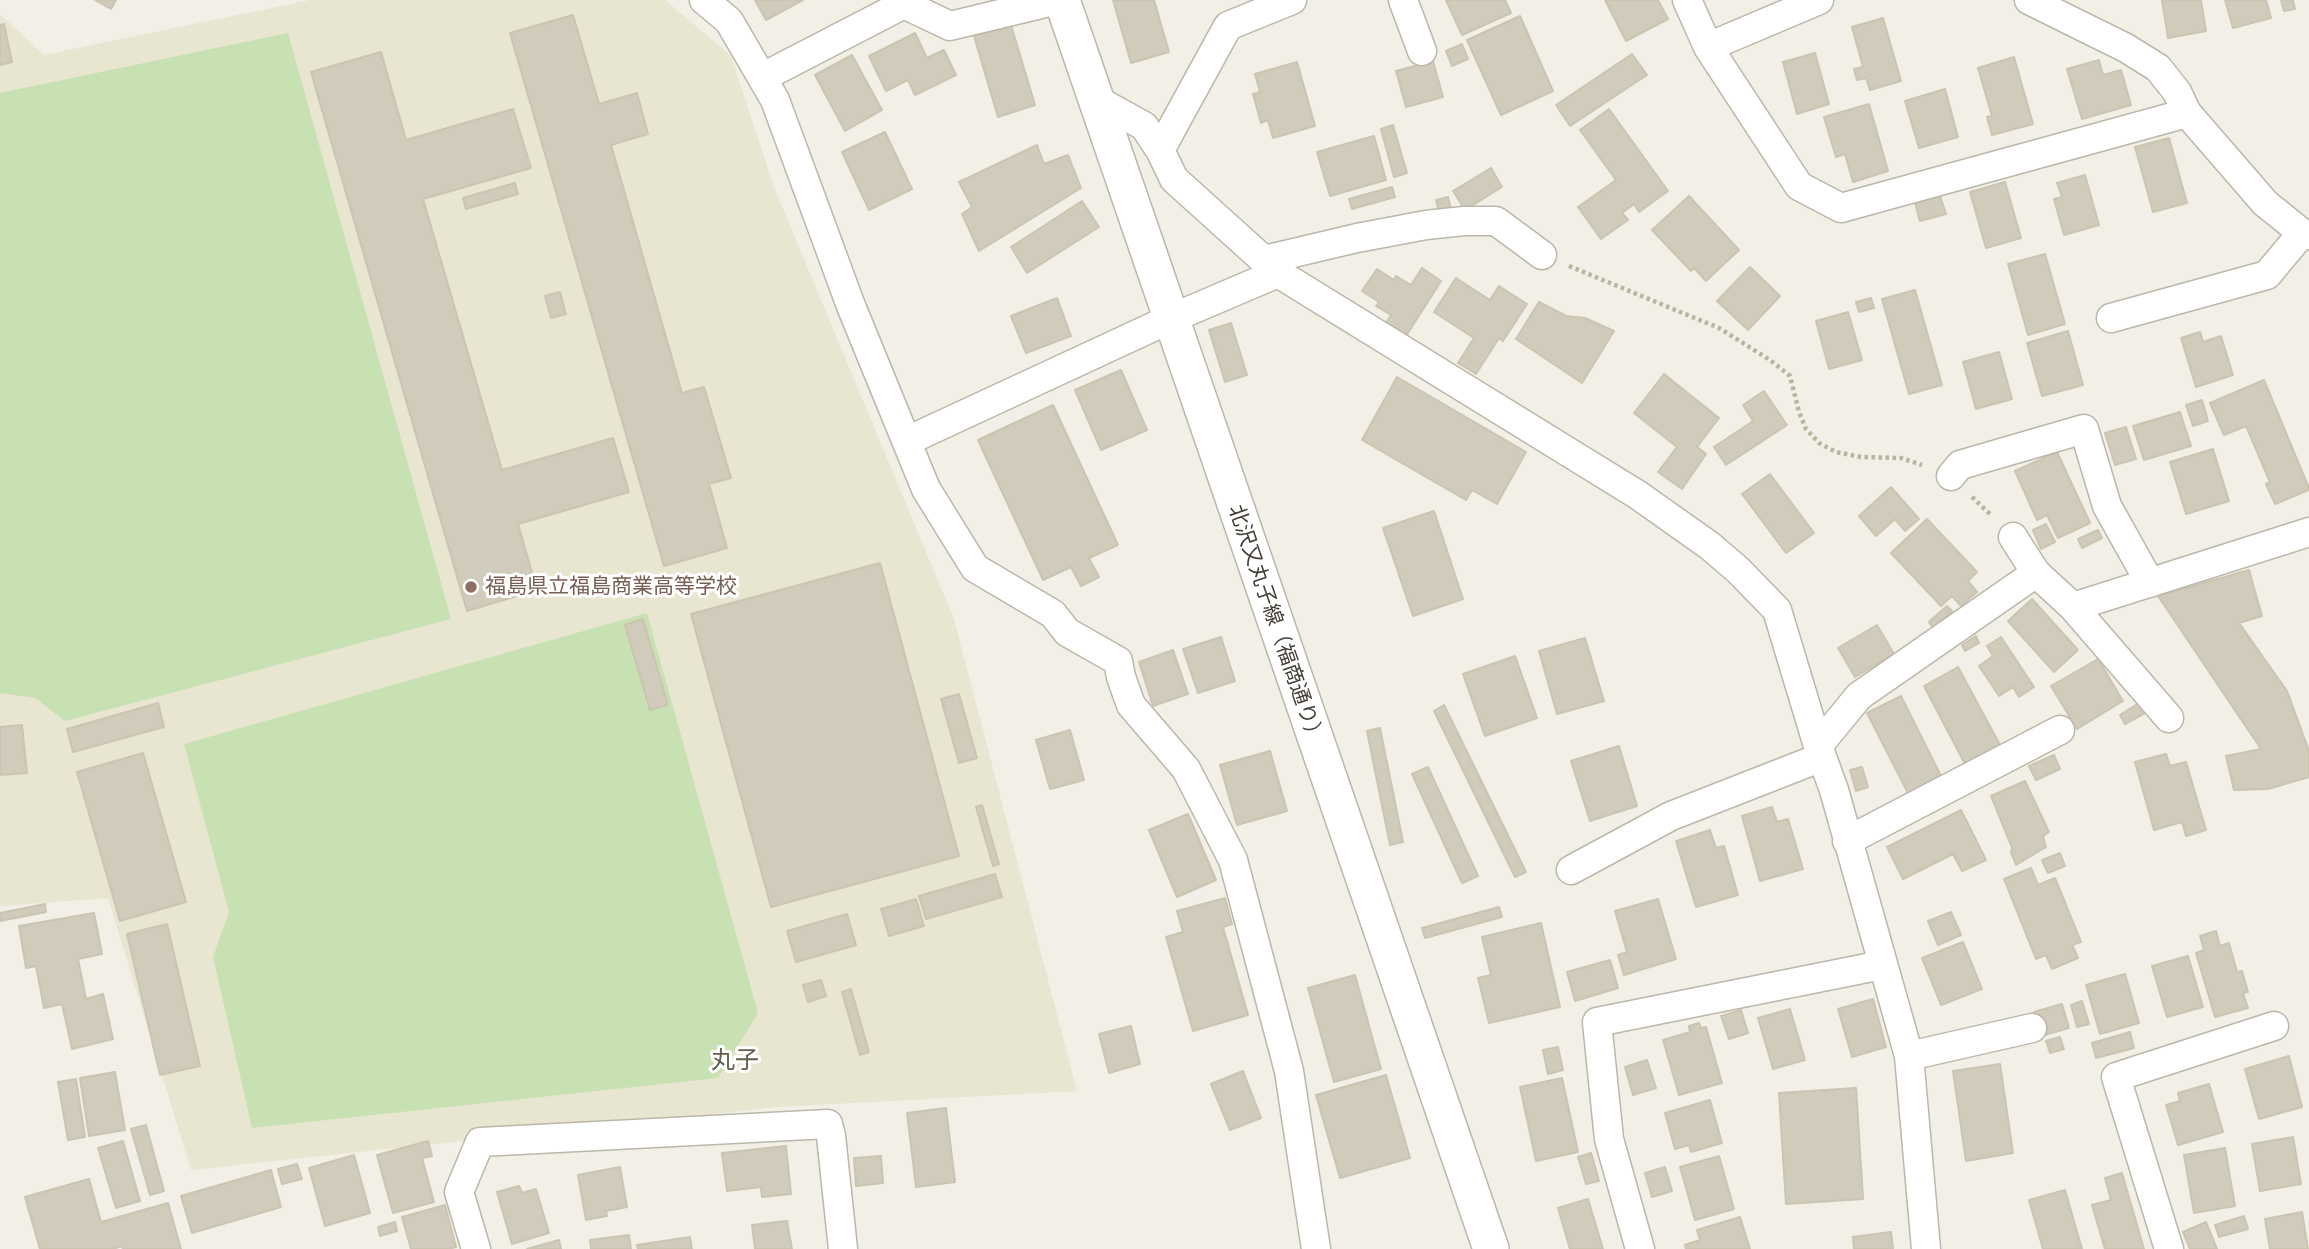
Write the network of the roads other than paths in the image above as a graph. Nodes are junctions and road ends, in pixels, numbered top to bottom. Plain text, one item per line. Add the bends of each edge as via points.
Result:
1 (704, 0) edge
2 (1060, 0) edge
3 (1292, 0) edge
4 (1403, 0) edge
5 (1687, 0) edge
6 (1819, 0) edge
7 (2029, 0) edge
8 (1708, 47) junction
9 (1422, 51) dead end
10 (763, 77) junction
11 (1095, 99) junction
12 (2187, 113) junction
13 (1160, 150) junction
14 (2305, 234) edge
15 (1542, 255) road end
16 (1271, 267) junction
17 (2111, 318) dead end
18 (1170, 319) junction
19 (906, 441) junction
20 (1951, 476) road end
21 (2309, 532) edge
22 (2013, 537) road end
23 (2036, 573) junction
24 (2150, 583) junction
25 (2073, 607) junction
26 (2169, 718) dead end
27 (2060, 730) dead end
28 (1820, 751) junction
29 (1847, 841) junction
30 (1572, 870) dead end
31 (1882, 965) junction
32 (2274, 1026) dead end
33 (2032, 1028) dead end
34 (1909, 1056) junction
35 (476, 1249) edge
36 (844, 1249) edge
37 (1316, 1249) edge
38 (1491, 1249) edge
39 (1640, 1249) edge
40 (1926, 1249) edge
41 (2169, 1249) edge

1 - 10 street via 729,21
2 - 10 street via 950,26 904,4
2 - 11 street, 北沢又丸子線（福商通り）
3 - 13 street via 1228,26
4 - 9 street
5 - 8 street
6 - 8 street
7 - 12 street via 2158,68
8 - 12 street via 1798,186 1841,208
10 - 19 street
11 - 13 street via 1144,126
11 - 18 street, 北沢又丸子線（福商通り）
12 - 14 street via 2265,203
13 - 16 street via 1174,179
14 - 17 street via 2267,275
15 - 16 street via 1496,221 1464,221 1357,238
16 - 18 street
16 - 28 street via 1638,495 1738,570 1777,610
18 - 19 street
18 - 38 street, 北沢又丸子線（福商通り）
19 - 37 street via 926,488 975,568 1053,614 1067,632 1118,661 1131,705 1186,769 1233,860 1289,1071
20 - 24 street via 1960,465 2084,429 2107,506
21 - 24 street
22 - 23 street
23 - 25 street
23 - 28 street via 1859,696
24 - 25 street
25 - 26 street
27 - 29 street
28 - 29 street
28 - 30 street via 1671,816
29 - 31 street
31 - 34 street
31 - 39 street via 1597,1022 1609,1139
32 - 41 street via 2116,1077
33 - 34 street
34 - 40 street
35 - 36 street via 459,1192 480,1142 828,1124

